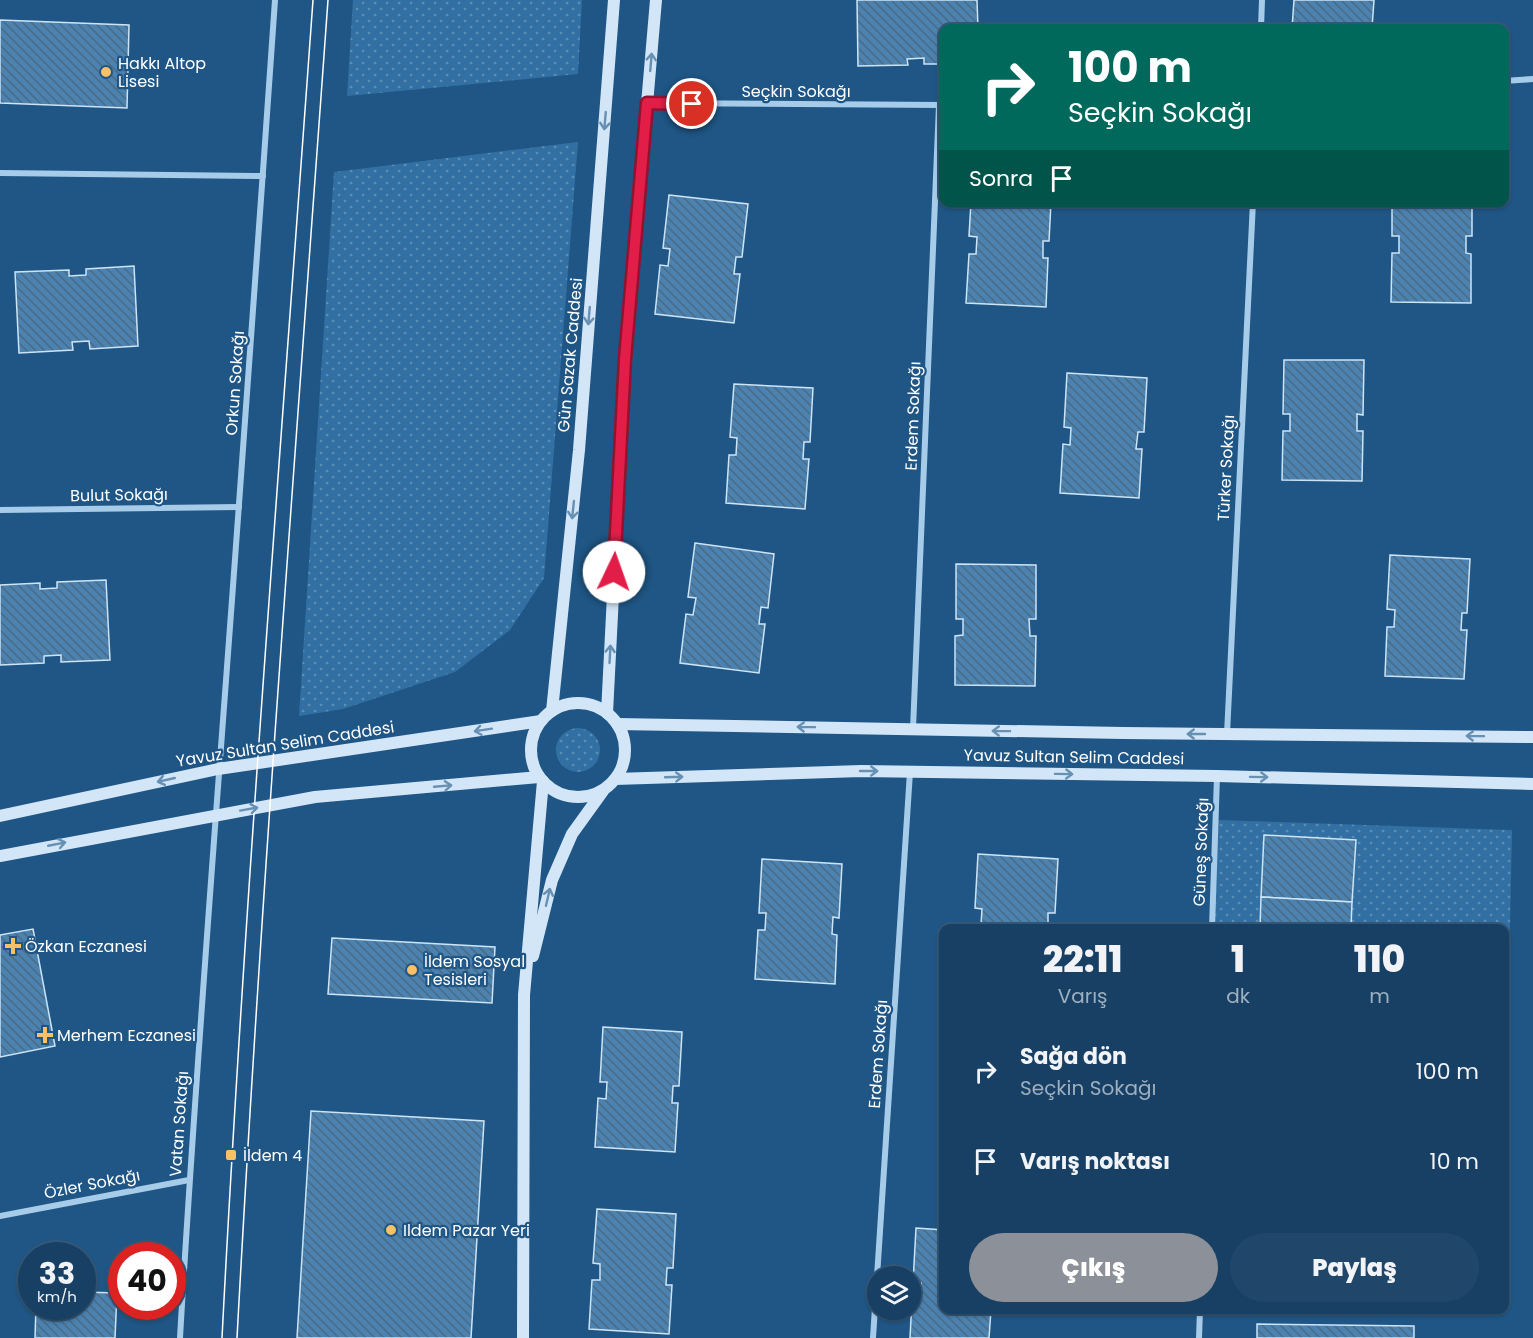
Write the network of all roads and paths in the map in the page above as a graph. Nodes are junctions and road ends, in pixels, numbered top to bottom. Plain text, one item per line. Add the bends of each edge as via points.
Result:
1 (275, 0) edge
2 (614, 0) edge
3 (656, 0) edge
4 (1262, 0) edge
5 (1261, 24) edge
6 (1533, 80) edge
7 (1509, 81) edge
8 (647, 103) junction
9 (939, 105) edge
10 (939, 150) edge
11 (0, 173) edge
12 (263, 176) junction
13 (1253, 207) edge
14 (239, 507) junction
15 (0, 510) edge
16 (552, 711) junction
17 (607, 713) junction
18 (541, 721) junction
19 (617, 724) junction
20 (913, 729) junction
21 (1227, 734) junction
22 (1533, 737) edge
23 (218, 769) junction
24 (910, 772) junction
25 (1217, 776) junction
26 (541, 779) junction
27 (615, 779) junction
28 (1533, 784) edge
29 (604, 789) junction
30 (214, 815) junction
31 (0, 816) edge
32 (0, 856) edge
33 (1212, 924) edge
34 (524, 995) junction
35 (189, 1180) junction
36 (0, 1216) edge
37 (1200, 1314) edge
38 (180, 1338) edge
39 (523, 1338) edge
40 (873, 1338) edge
41 (1199, 1338) edge

1 - 12 street, Orkun Sokağı
2 -> 16 street, Gün Sazak Caddesi via 579,450
8 -> 3 street
4 - 5 street
6 - 7 street
8 - 9 street, Seçkin Sokağı
17 -> 8 street via 625,359
10 - 20 street, Erdem Sokağı
11 - 12 street
12 - 14 street, Orkun Sokağı
13 - 21 street, Türker Sokağı
14 - 15 street, Bulut Sokağı
14 - 23 street, Orkun Sokağı
16 - 17 street via 580,702
16 - 18 street
17 - 19 street
18 -> 23 street, Yavuz Sultan Selim Caddesi
18 - 26 street via 531,748 532,763
20 -> 19 street, Yavuz Sultan Selim Caddesi
19 - 27 street via 625,752
21 -> 20 street, Yavuz Sultan Selim Caddesi
22 -> 21 street, Yavuz Sultan Selim Caddesi
23 - 30 street, Vatan Sokağı
23 -> 31 street, Yavuz Sultan Selim Caddesi
24 -> 25 street, Yavuz Sultan Selim Caddesi
27 -> 24 street, Yavuz Sultan Selim Caddesi
24 - 40 street, Erdem Sokağı
25 -> 28 street, Yavuz Sultan Selim Caddesi
25 - 33 street, Güneş Sokağı
26 - 29 street via 561,795 591,796
30 -> 26 street via 315,797
26 - 34 street
27 - 29 street
34 -> 29 street via 552,880 573,834
32 -> 30 street
30 - 35 street, Vatan Sokağı
34 - 39 street
35 - 36 street, Özler Sokağı
35 - 38 street, Vatan Sokağı
37 - 41 street

